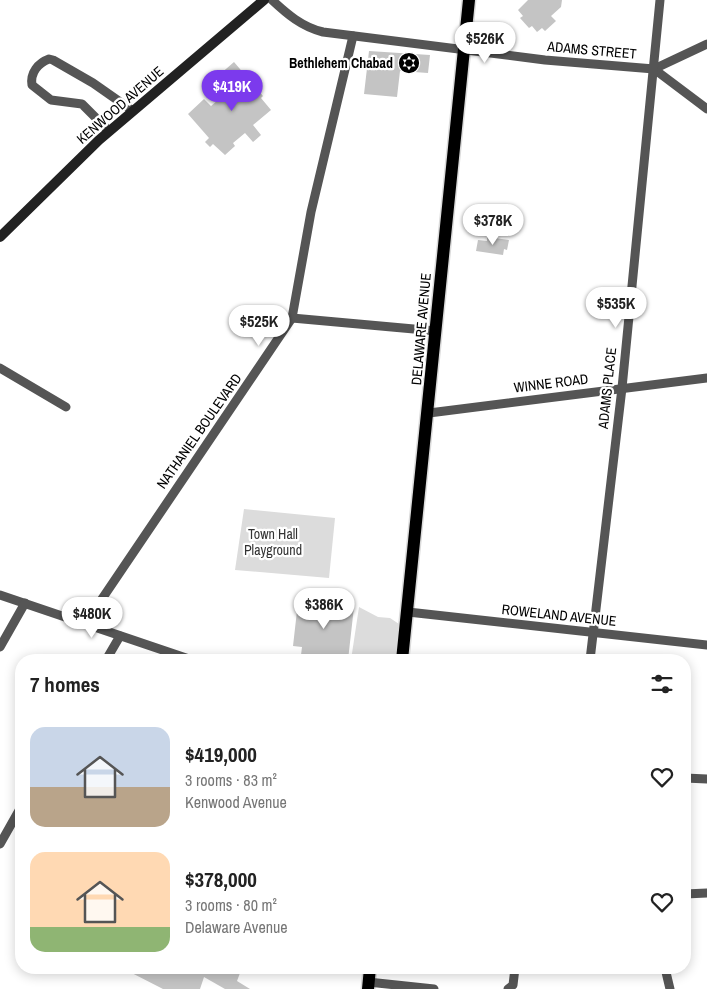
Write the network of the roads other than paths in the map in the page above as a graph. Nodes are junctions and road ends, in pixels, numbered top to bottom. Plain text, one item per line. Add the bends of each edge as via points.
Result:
1 (264, 0) edge
2 (272, 0) edge
3 (469, 0) edge
4 (660, 0) edge
5 (353, 36) junction
6 (707, 44) edge
7 (464, 50) junction
8 (654, 69) junction
9 (707, 109) edge
10 (133, 111) junction
11 (109, 131) junction
12 (0, 236) edge
13 (292, 318) junction
14 (436, 331) junction
15 (0, 368) edge
16 (707, 378) edge
17 (622, 388) junction
18 (66, 407) dead end
19 (429, 413) junction
20 (0, 595) edge
21 (25, 602) junction
22 (408, 612) junction
23 (85, 624) junction
24 (593, 632) junction
25 (120, 636) junction
26 (707, 645) edge
27 (0, 646) edge
28 (110, 654) edge
29 (174, 654) edge
30 (403, 654) edge
31 (591, 654) edge
32 (691, 778) edge
33 (707, 779) edge
34 (15, 818) edge
35 (0, 844) edge
36 (707, 893) edge
37 (691, 894) edge
38 (514, 974) edge
39 (666, 974) edge
40 (368, 985) edge
41 (434, 989) edge
42 (508, 989) edge
43 (670, 989) edge

1 - 10 main road, KENWOOD AVENUE
2 - 5 street, ADAMS STREET via 312,30
3 - 7 main road, DELAWARE AVENUE
4 - 8 street, ADAMS PLACE
5 - 7 street, ADAMS STREET
5 - 13 street, NATHANIEL BOULEVARD via 311,212
6 - 8 street, ADAMS STREET
7 - 8 street, ADAMS STREET
7 - 14 main road, DELAWARE AVENUE
8 - 9 street
8 - 17 street, ADAMS PLACE
10 - 11 main road, KENWOOD AVENUE
10 - 11 street via 52,60 40,64 31,80 32,85 51,100 82,104
11 - 12 main road, KENWOOD AVENUE
13 - 14 street
13 - 23 street, NATHANIEL BOULEVARD
14 - 19 main road, DELAWARE AVENUE
15 - 18 street
16 - 17 street, WINNE ROAD
17 - 19 street, WINNE ROAD
17 - 24 street, ADAMS PLACE
19 - 22 main road, DELAWARE AVENUE
20 - 21 street
21 - 23 street
21 - 27 street
22 - 24 street, ROWELAND AVENUE
22 - 30 main road, DELAWARE AVENUE
23 - 25 street
24 - 26 street, ROWELAND AVENUE
24 - 31 street, ADAMS PLACE
25 - 28 street
25 - 29 street
32 - 33 street
34 - 35 street
36 - 37 street
38 - 42 street via 513,985
39 - 43 street
40 - 41 street

